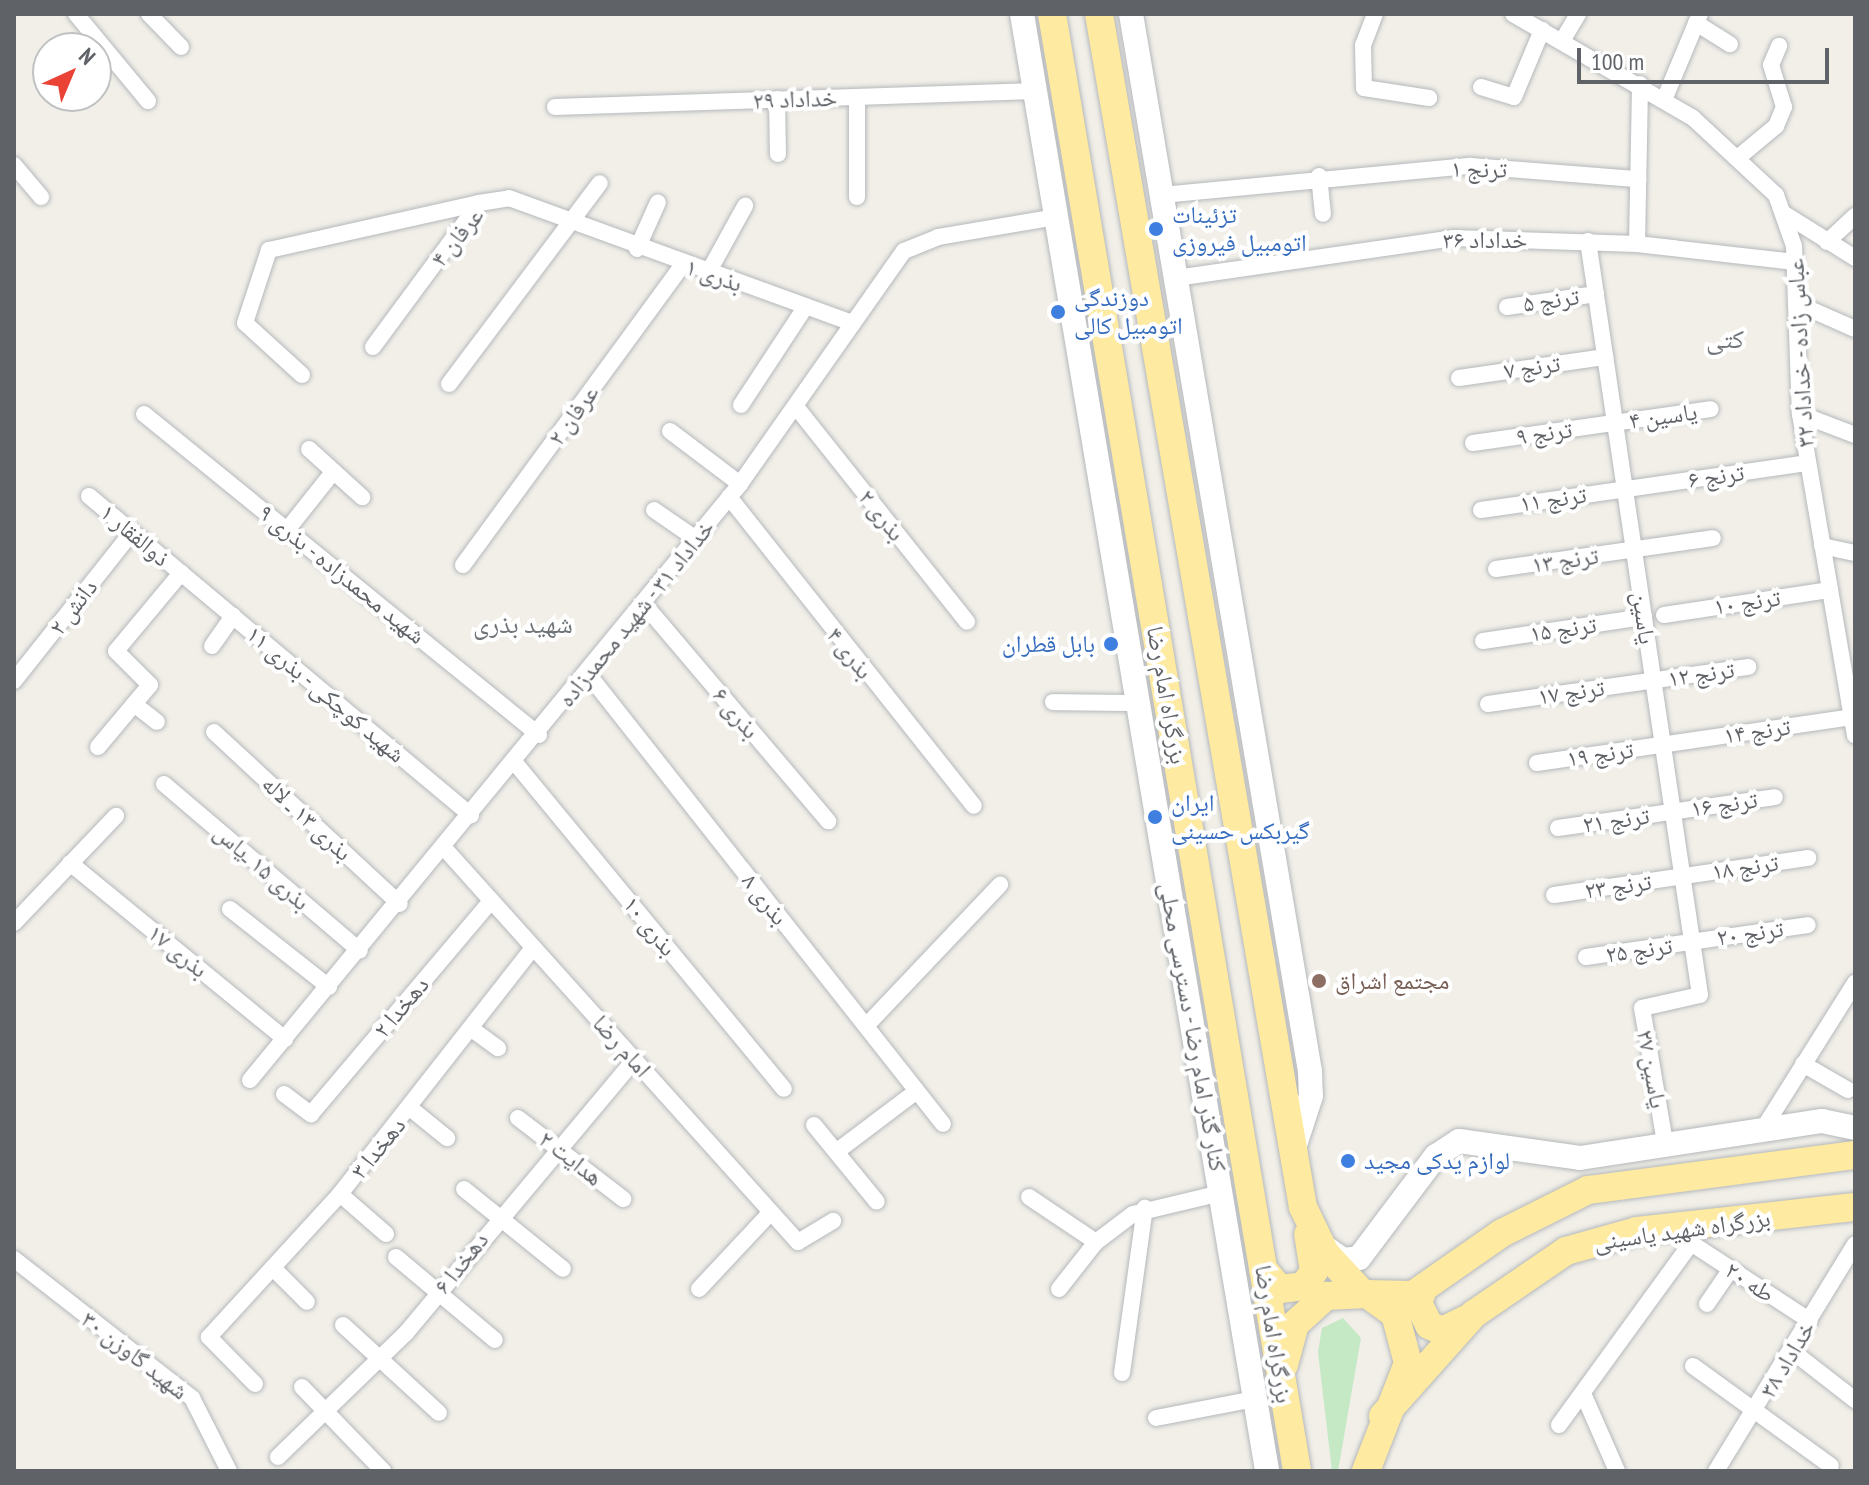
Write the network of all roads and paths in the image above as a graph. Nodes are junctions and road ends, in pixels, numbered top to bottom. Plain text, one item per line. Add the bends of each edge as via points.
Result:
1 (76, 14) edge
2 (149, 14) edge
3 (1022, 14) edge
4 (1052, 14) edge
5 (1099, 14) edge
6 (1121, 14) edge
7 (1131, 14) edge
8 (1375, 14) edge
9 (1513, 14) edge
10 (1578, 14) edge
11 (1698, 18) edge
12 (1542, 30) junction
13 (1562, 41) junction
14 (1730, 44) dead end
15 (1779, 46) dead end
16 (181, 47) dead end
17 (1110, 84) junction
18 (1640, 84) junction
19 (1481, 87) dead end
20 (1035, 91) junction
21 (857, 97) junction
22 (1429, 98) dead end
23 (777, 99) junction
24 (1664, 100) junction
25 (148, 101) dead end
26 (555, 107) dead end
27 (778, 154) dead end
28 (1740, 156) junction
29 (14, 165) edge
30 (1319, 176) junction
31 (1638, 179) junction
32 (600, 183) dead end
33 (1162, 195) junction
34 (41, 197) dead end
35 (857, 197) dead end
36 (658, 202) dead end
37 (479, 203) junction
38 (745, 206) dead end
39 (1085, 210) junction
40 (1783, 213) junction
41 (1323, 214) dead end
42 (1855, 216) edge
43 (1056, 217) junction
44 (574, 225) junction
45 (1588, 241) junction
46 (1827, 242) junction
47 (1637, 244) junction
48 (637, 249) junction
49 (1855, 258) edge
50 (1795, 262) junction
51 (683, 264) junction
52 (708, 273) junction
53 (1176, 278) junction
54 (1596, 294) junction
55 (1796, 303) junction
56 (806, 306) junction
57 (1507, 307) dead end
58 (853, 323) junction
59 (1855, 329) edge
60 (373, 347) dead end
61 (1605, 357) junction
62 (302, 375) dead end
63 (1459, 378) dead end
64 (449, 384) dead end
65 (741, 405) dead end
66 (797, 408) junction
67 (1711, 409) dead end
68 (144, 414) dead end
69 (1800, 414) junction
70 (1615, 423) junction
71 (670, 431) dead end
72 (1855, 435) edge
73 (1473, 443) dead end
74 (309, 449) dead end
75 (1807, 463) junction
76 (334, 471) junction
77 (1130, 476) junction
78 (1625, 489) junction
79 (735, 490) junction
80 (89, 496) dead end
81 (362, 497) dead end
82 (654, 510) dead end
83 (1481, 510) dead end
84 (287, 530) junction
85 (132, 532) junction
86 (1713, 538) dead end
87 (696, 539) junction
88 (1822, 546) junction
89 (1634, 550) junction
90 (1855, 553) edge
91 (1114, 558) junction
92 (463, 565) dead end
93 (1496, 569) dead end
94 (181, 573) junction
95 (1830, 590) junction
96 (644, 604) junction
97 (1664, 615) dead end
98 (233, 616) junction
99 (1644, 617) junction
100 (967, 622) dead end
101 (1836, 627) junction
102 (1855, 632) edge
103 (1483, 641) dead end
104 (212, 646) dead end
105 (1748, 667) dead end
106 (588, 674) junction
107 (1211, 680) junction
108 (1654, 680) junction
109 (14, 681) edge
110 (1053, 702) dead end
111 (1138, 703) junction
112 (134, 704) junction
113 (1488, 704) dead end
114 (1852, 717) junction
115 (157, 722) dead end
116 (214, 732) dead end
117 (539, 735) junction
118 (1855, 735) edge
119 (1663, 745) junction
120 (98, 747) dead end
121 (1537, 763) dead end
122 (516, 764) junction
123 (1261, 782) junction
124 (164, 784) dead end
125 (1775, 797) dead end
126 (974, 806) dead end
127 (1673, 811) junction
128 (471, 815) junction
129 (116, 816) dead end
130 (828, 821) dead end
131 (1558, 828) dead end
132 (446, 850) junction
133 (1808, 858) dead end
134 (70, 863) junction
135 (1683, 876) junction
136 (1000, 885) dead end
137 (1554, 895) dead end
138 (491, 901) junction
139 (1172, 903) junction
140 (400, 904) junction
141 (230, 909) dead end
142 (15, 921) edge
143 (1808, 925) dead end
144 (1692, 942) junction
145 (533, 948) junction
146 (360, 951) junction
147 (1586, 957) dead end
148 (1212, 966) junction
149 (1855, 983) edge
150 (329, 987) junction
151 (1700, 995) joint
152 (866, 1026) junction
153 (473, 1030) junction
154 (285, 1039) junction
155 (498, 1048) dead end
156 (634, 1060) junction
157 (1803, 1064) junction
158 (250, 1080) dead end
159 (784, 1089) dead end
160 (1848, 1090) dead end
161 (917, 1091) junction
162 (284, 1094) dead end
163 (410, 1108) junction
164 (518, 1118) dead end
165 (943, 1124) dead end
166 (814, 1125) dead end
167 (1855, 1128) edge
168 (1763, 1129) junction
169 (447, 1138) dead end
170 (1665, 1143) junction
171 (556, 1147) junction
172 (836, 1152) junction
173 (1292, 1154) junction
174 (1855, 1155) edge
175 (1580, 1158) junction
176 (464, 1189) dead end
177 (1588, 1190) junction
178 (1221, 1193) junction
179 (340, 1194) junction
180 (1029, 1197) dead end
181 (623, 1199) dead end
182 (877, 1202) dead end
183 (1855, 1207) edge
184 (1145, 1208) junction
185 (1303, 1208) junction
186 (771, 1212) junction
187 (497, 1218) junction
188 (833, 1221) dead end
189 (386, 1234) dead end
190 (1318, 1241) junction
191 (1096, 1242) junction
192 (1855, 1244) edge
193 (396, 1257) dead end
194 (14, 1259) edge
195 (563, 1269) dead end
196 (1263, 1269) junction
197 (1731, 1269) junction
198 (275, 1270) junction
199 (699, 1289) dead end
200 (1059, 1289) dead end
201 (1423, 1289) junction
202 (438, 1292) junction
203 (1364, 1294) junction
204 (307, 1302) dead end
205 (1707, 1304) dead end
206 (1474, 1314) junction
207 (1810, 1321) junction
208 (343, 1325) dead end
209 (495, 1340) dead end
210 (1792, 1351) junction
211 (379, 1360) junction
212 (1693, 1366) dead end
213 (1122, 1373) dead end
214 (1282, 1383) junction
215 (255, 1384) dead end
216 (302, 1387) dead end
217 (1585, 1398) junction
218 (1255, 1399) junction
219 (1855, 1400) edge
220 (1758, 1407) junction
221 (326, 1411) junction
222 (439, 1413) dead end
223 (1383, 1416) junction
224 (1156, 1418) dead end
225 (1559, 1425) dead end
226 (278, 1457) dead end
227 (1831, 1466) dead end
228 (229, 1471) edge
229 (383, 1471) edge
230 (1267, 1471) edge
231 (1297, 1471) edge
232 (1366, 1471) edge
233 (1617, 1471) edge
234 (1716, 1471) edge

1 - 25 street
2 - 16 street
3 - 20 main road, کنار گذر امام رضا - دسترسی محلی
4 - 39 highway, بزرگراه امام رضا
5 - 17 highway, بزرگراه امام رضا
6 - 17 main road
7 - 33 main road
8 - 22 street via 1363,45 1364,88
9 - 12 street, عباس زاده - خداداد ۳۲
10 - 13 street
11 - 14 street
11 - 24 street
12 - 13 street, عباس زاده - خداداد ۳۲
12 - 19 street via 1514,97
13 - 18 street, عباس زاده - خداداد ۳۲
15 - 28 street via 1771,65 1784,107 1776,126
17 - 107 highway, بزرگراه امام رضا
18 - 24 street, عباس زاده - خداداد ۳۲
18 - 31 street
20 - 21 street, خداداد ۲۹
20 - 43 main road, کنار گذر امام رضا - دسترسی محلی
21 - 23 street, خداداد ۲۹
21 - 35 street
23 - 26 street, خداداد ۲۹
23 - 27 street
24 - 28 street, عباس زاده - خداداد ۳۲
28 - 40 street, عباس زاده - خداداد ۳۲
29 - 34 street
30 - 31 street, ترنج ۱ via 1471,166
30 - 33 street, ترنج ۱
30 - 41 street
31 - 47 street
32 - 44 street
33 - 53 main road
36 - 48 street
37 - 44 street, عرفان ۴ via 509,198
37 - 60 street, عرفان ۴
37 - 62 street via 269,250 245,323
38 - 52 street
39 - 43 main road
39 - 77 highway, بزرگراه امام رضا
40 - 46 street
40 - 50 street, عباس زاده - خداداد ۳۲
42 - 46 street
43 - 58 street, خداداد ۳۱ - شهید محمدزاده via 938,237 904,251
43 - 91 main road, کنار گذر امام رضا - دسترسی محلی
44 - 48 street, بذری ۱
44 - 64 street
45 - 47 street, خداداد ۳۶
45 - 53 street, خداداد ۳۶ via 1453,238
45 - 54 street, یاسین
46 - 49 street
47 - 50 street, خداداد ۳۶
48 - 51 street, بذری ۱
50 - 55 street, عباس زاده - خداداد ۳۲
51 - 52 street, بذری ۱
51 - 92 street, عرفان ۲
52 - 56 street, بذری ۱
53 - 123 main road
54 - 57 street, ترنج ۵
54 - 61 street, یاسین
55 - 59 street
55 - 69 street, عباس زاده - خداداد ۳۲
56 - 58 street, بذری ۱
56 - 65 street
58 - 66 street, خداداد ۳۱ - شهید محمدزاده
61 - 63 street, ترنج ۷
61 - 70 street, یاسین
66 - 79 street, خداداد ۳۱ - شهید محمدزاده
66 - 100 street, بذری ۲
67 - 70 street, یاسین ۴
68 - 84 street, شهید محمدزاده - بذری ۹
69 - 72 street
69 - 75 street, عباس زاده - خداداد ۳۲
70 - 73 street, ترنج ۹
70 - 78 street, یاسین
71 - 79 street, بذری ۴
74 - 76 street
75 - 78 street, ترنج ۶
75 - 88 street, عباس زاده - خداداد ۳۲
76 - 81 street
76 - 84 street
77 - 91 main road
77 - 148 highway, بزرگراه امام رضا
78 - 83 street, ترنج ۱۱
78 - 89 street, یاسین
79 - 87 street, خداداد ۳۱ - شهید محمدزاده
79 - 126 street, بذری ۴
80 - 85 street, ذوالفقار ۱
82 - 87 street
84 - 117 street, شهید محمدزاده - بذری ۹
85 - 94 street, ذوالفقار ۱
85 - 109 street, دانش ۲
86 - 89 street, ترنج ۱۳
87 - 96 street, خداداد ۳۱ - شهید محمدزاده
88 - 90 street
88 - 95 street, عباس زاده - خداداد ۳۲
89 - 93 street, ترنج ۱۳
89 - 99 street, یاسین
91 - 111 main road, کنار گذر امام رضا - دسترسی محلی
94 - 98 street, شهید کوچکی - بذری ۱۱
94 - 112 street via 116,651 150,685
95 - 97 street, ترنج ۱۰
95 - 101 street, عباس زاده - خداداد ۳۲
96 - 106 street, خداداد ۳۱ - شهید محمدزاده
96 - 130 street, بذری ۶
98 - 104 street
98 - 128 street, شهید کوچکی - بذری ۱۱
99 - 103 street, ترنج ۱۵
99 - 108 street, یاسین
101 - 102 street
101 - 114 street, عباس زاده - خداداد ۳۲
105 - 108 street, ترنج ۱۲
106 - 117 street, خداداد ۳۱ - شهید محمدزاده
106 - 152 street, بذری ۸
107 - 123 main road
107 - 173 highway, بزرگراه امام رضا
108 - 113 street, ترنج ۱۷
108 - 119 street, یاسین
110 - 111 street
111 - 139 main road, کنار گذر امام رضا - دسترسی محلی
112 - 115 street
112 - 120 street
114 - 118 street, عباس زاده - خداداد ۳۲
114 - 119 street, ترنج ۱۴
116 - 140 street, بذری ۱۳ ـ لاله
117 - 122 street, خداداد ۳۱ - شهید محمدزاده
119 - 121 street, ترنج ۱۹
119 - 127 street, یاسین
122 - 128 street, خداداد ۳۱ - شهید محمدزاده
122 - 159 street, بذری ۱۰
123 - 173 main road via 1312,1084
124 - 146 street, بذری ۱۵ ـ‌یاس
125 - 127 street, ترنج ۱۶
127 - 131 street, ترنج ۲۱
127 - 135 street, یاسین
128 - 132 street, خداداد ۳۱ - شهید محمدزاده
129 - 134 street
132 - 138 street, امام رضا
132 - 140 street, خداداد ۳۱ - شهید محمدزاده
133 - 135 street, ترنج ۱۸
134 - 142 street
134 - 154 street, بذری ۱۷
135 - 137 street, ترنج ۲۳
135 - 144 street, یاسین
136 - 152 street
138 - 145 street, امام رضا
138 - 162 street, دهخدا ۲ via 311,1114
139 - 148 main road
139 - 178 main road, کنار گذر امام رضا - دسترسی محلی
140 - 146 street, خداداد ۳۱ - شهید محمدزاده
141 - 150 street
143 - 144 street, ترنج ۲۰
144 - 147 street, ترنج ۲۵
144 - 151 street, یاسین
145 - 153 street, دهخدا ۳
145 - 156 street, امام رضا
146 - 150 street, خداداد ۳۱ - شهید محمدزاده
148 - 196 highway, بزرگراه امام رضا
149 - 157 street
150 - 154 street, خداداد ۳۱ - شهید محمدزاده
151 - 170 street, یاسین ۲۷ via 1642,1008
152 - 161 street, بذری ۸
153 - 155 street
153 - 163 street, دهخدا ۳
154 - 158 street, خداداد ۳۱ - شهید محمدزاده
156 - 171 street, دهخدا ۶
156 - 186 street, امام رضا
157 - 160 street
157 - 168 street
161 - 165 street, بذری ۸
161 - 172 street
163 - 169 street
163 - 179 street, دهخدا ۳
164 - 171 street, هدایت ۲
166 - 172 street
167 - 168 main road via 1822,1121
168 - 170 main road
170 - 175 main road
171 - 181 street, هدایت ۲
171 - 187 street, دهخدا ۶
172 - 182 street
173 - 185 highway, بزرگراه امام رضا
174 - 177 highway
175 - 177 main road
175 - 190 main road via 1459,1141 1436,1156 1354,1261
176 - 187 street
177 - 201 highway via 1502,1233
178 - 184 street
178 - 218 main road, کنار گذر امام رضا - دسترسی محلی
179 - 189 street
179 - 198 street, دهخدا ۳
180 - 191 street
183 - 206 highway, بزرگراه شهید یاسینی via 1588,1242 1548,1260
184 - 191 street
184 - 213 street
185 - 190 highway, بزرگراه امام رضا
185 - 196 highway via 1312,1276 1286,1290
186 - 188 street, امام رضا via 798,1242
186 - 199 street
187 - 195 street
187 - 202 street, دهخدا ۶
190 - 203 highway, بزرگراه امام رضا
191 - 200 street
192 - 207 street, خداداد ۳۸
193 - 202 street
194 - 228 street, شهید گاوزن ۳۰ via 192,1398
196 - 214 highway, بزرگراه امام رضا
197 - 205 street
197 - 207 street, طه ۲۰
197 - 217 street, طه ۲۰ via 1691,1243
198 - 204 street
198 - 215 street, دهخدا ۳ via 209,1337
201 - 203 highway via 1399,1298
201 - 206 highway via 1420,1311 1437,1330
202 - 209 street
202 - 211 street, دهخدا ۶
203 - 214 highway via 1326,1296 1303,1312 1285,1350
203 - 223 highway, بزرگراه امام رضا via 1395,1314 1409,1346 1402,1379
206 - 223 highway, بزرگراه شهید یاسینی
207 - 210 street, خداداد ۳۸
208 - 211 street
210 - 219 street
210 - 220 street, خداداد ۳۸
211 - 221 street, دهخدا ۶
211 - 222 street
212 - 220 street
214 - 231 highway, بزرگراه امام رضا
216 - 221 street
217 - 225 street
217 - 233 street
218 - 224 street
218 - 230 main road, کنار گذر امام رضا - دسترسی محلی
220 - 227 street
220 - 234 street, خداداد ۳۸
221 - 226 street, دهخدا ۶
221 - 229 street
223 - 232 highway

